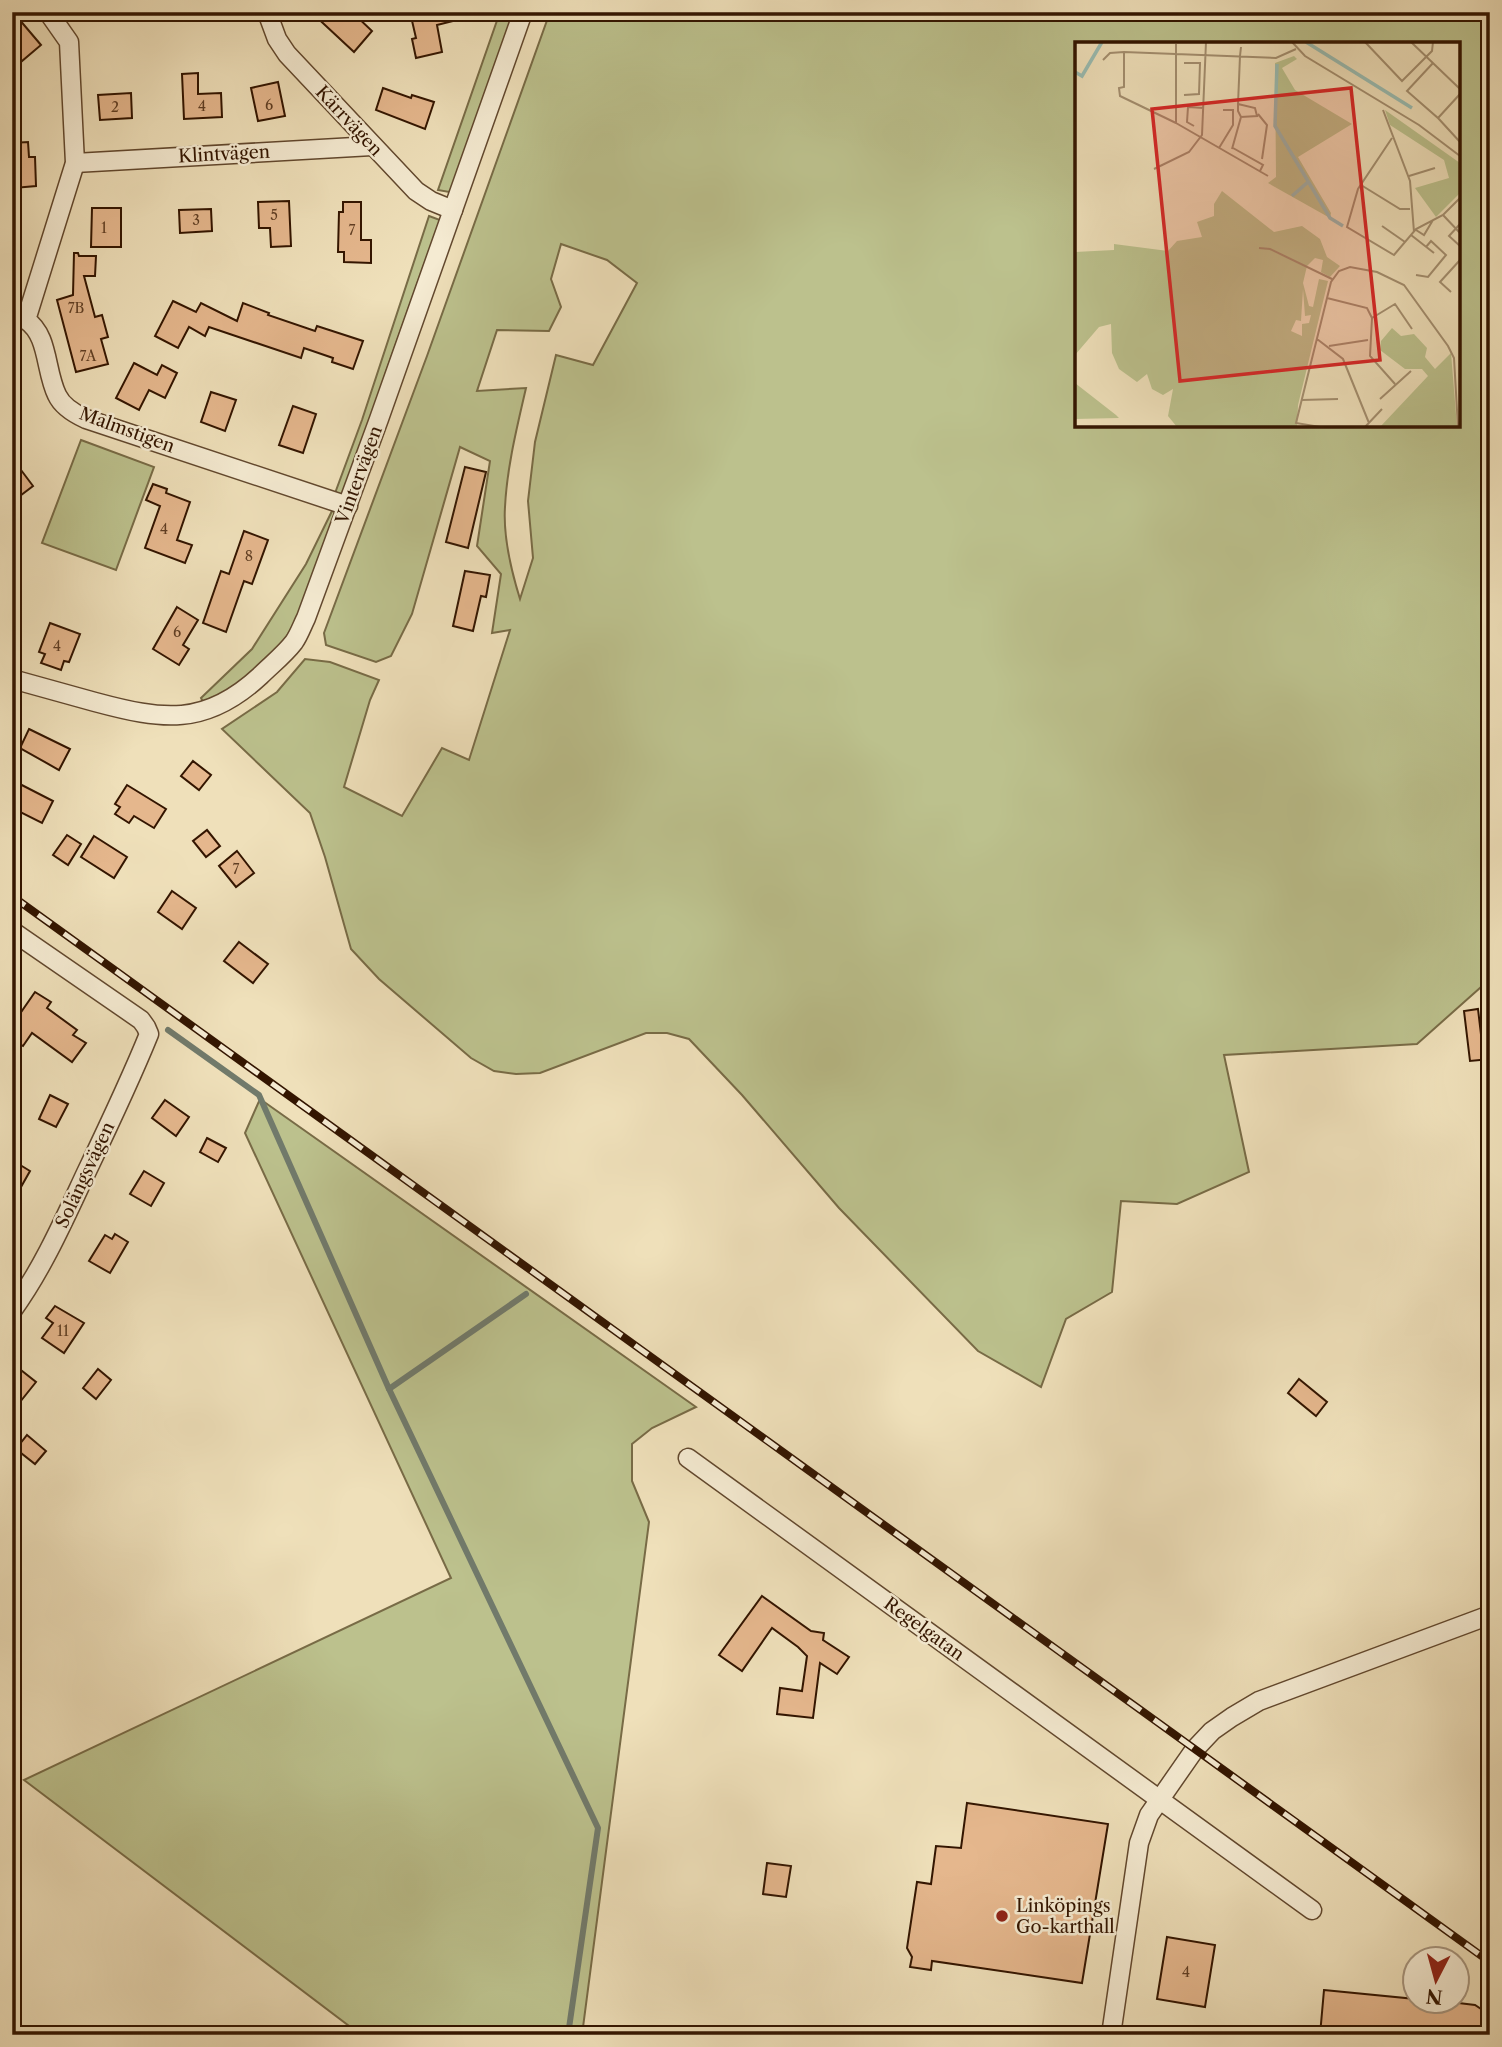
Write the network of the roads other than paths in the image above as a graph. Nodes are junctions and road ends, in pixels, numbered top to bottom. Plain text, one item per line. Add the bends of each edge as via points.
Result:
1 (48, 12) edge
2 (267, 12) edge
3 (523, 12) edge
4 (372, 146) junction
5 (75, 163) junction
6 (453, 210) junction
7 (19, 320) edge
8 (348, 506) junction
9 (12, 679) edge
10 (12, 931) edge
11 (12, 1311) edge
12 (688, 1458) dead end
13 (1490, 1615) edge
14 (1159, 1800) junction
15 (1312, 1910) dead end
16 (1111, 2035) edge

1 - 5 street, Malmstigen via 69,42
2 - 4 street, Kärrvägen via 287,54
3 - 6 street, Vintervägen
4 - 5 street, Klintvägen
4 - 6 street, Kärrvägen via 416,191
5 - 7 street, Malmstigen
6 - 8 street, Vintervägen
7 - 8 street, Malmstigen via 38,331 57,396 75,414
8 - 9 street, Vintervägen via 295,641 232,699 200,713 156,715
10 - 11 street, Solängsvägen via 141,1020 149,1034 58,1234
12 - 14 street, Regelgatan
13 - 14 street via 1259,1701 1212,1731
14 - 15 street, Regelgatan
14 - 16 street via 1139,1843

